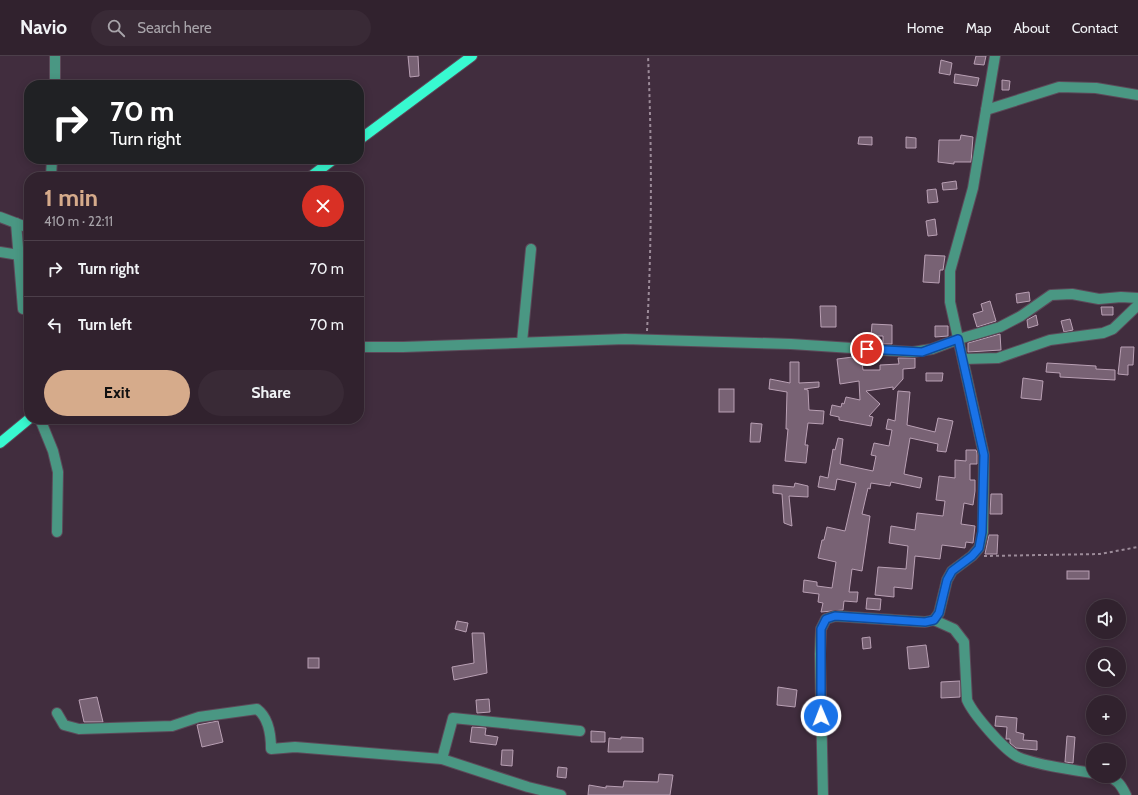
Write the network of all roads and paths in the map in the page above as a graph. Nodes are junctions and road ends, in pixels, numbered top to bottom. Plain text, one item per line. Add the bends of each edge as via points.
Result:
1 (55, 56) edge
2 (472, 56) edge
3 (648, 56) edge
4 (995, 56) edge
5 (55, 80) edge
6 (1138, 95) edge
7 (986, 110) junction
8 (364, 136) edge
9 (327, 164) edge
10 (317, 172) edge
11 (0, 217) edge
12 (16, 223) junction
13 (24, 226) edge
14 (531, 249) dead end
15 (0, 252) edge
16 (19, 255) junction
17 (1138, 298) edge
18 (1138, 305) edge
19 (23, 309) dead end
20 (958, 339) junction
21 (646, 340) junction
22 (522, 342) junction
23 (364, 347) edge
24 (962, 359) junction
25 (24, 424) edge
26 (42, 424) edge
27 (0, 443) edge
28 (56, 532) dead end
29 (1138, 547) edge
30 (972, 556) junction
31 (934, 620) junction
32 (57, 713) dead end
33 (580, 731) dead end
34 (442, 759) junction
35 (1086, 772) edge
36 (1120, 783) edge
37 (560, 795) edge
38 (823, 795) edge
39 (1126, 795) edge

1 - 5 street
2 - 8 main road
3 - 21 path via 652,135 651,261
4 - 7 street
6 - 7 street via 1096,88 1059,87
7 - 20 street via 973,188 950,271 950,302
9 - 10 main road
11 - 12 street
12 - 13 street
12 - 16 street
14 - 22 street
15 - 16 street
16 - 19 street
17 - 20 street via 1099,299 1072,294 1051,295 1000,327
18 - 24 street via 1113,329 1102,333 1050,340 998,358
20 - 21 street via 932,349 913,352 791,344
20 - 24 street
21 - 22 street
22 - 23 street
24 - 30 street via 984,455 982,532 979,548
25 - 27 main road
26 - 28 street via 53,450 58,472
29 - 30 path via 1100,554
30 - 31 street via 952,571 947,580 939,613
31 - 35 street via 954,629 964,642 967,700 986,726 1010,751 1026,759
31 - 38 street via 925,622 835,616 826,619 821,629 820,654
32 - 34 street via 64,725 78,729 172,726 199,717 257,708 263,713 271,733 271,749 295,747
33 - 34 street via 453,718
34 - 37 street
36 - 39 street

